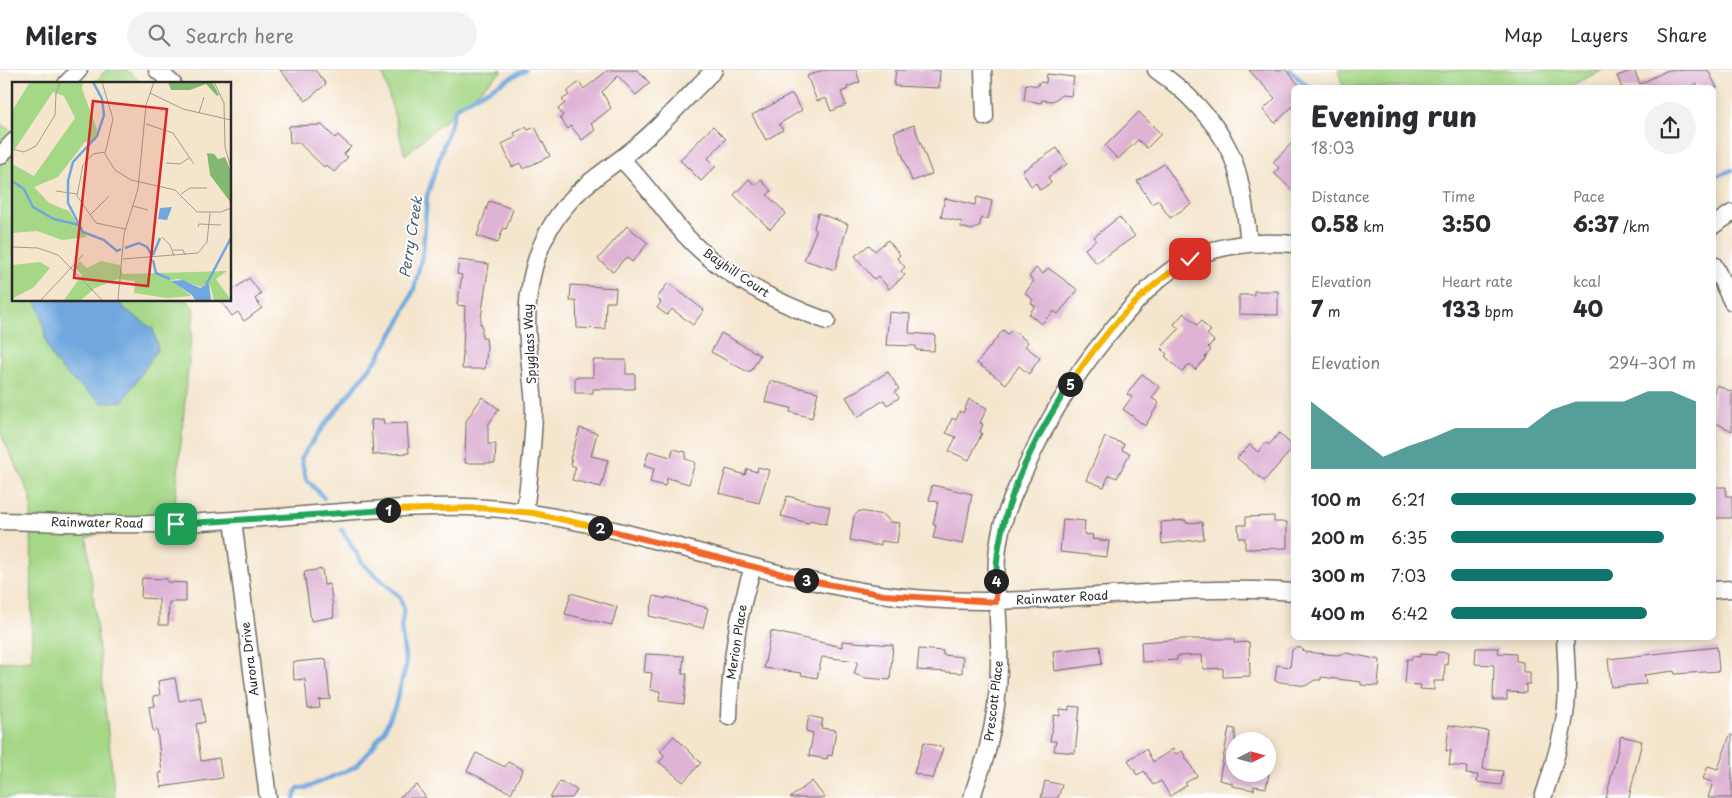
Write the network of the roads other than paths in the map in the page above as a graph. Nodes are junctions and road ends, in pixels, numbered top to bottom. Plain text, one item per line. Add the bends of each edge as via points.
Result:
1 (79, 70) edge
2 (157, 70) edge
3 (714, 70) edge
4 (983, 70) edge
5 (1156, 70) edge
6 (68, 82) edge
7 (171, 82) edge
8 (985, 117) dead end
9 (12, 143) edge
10 (0, 156) edge
11 (621, 159) junction
12 (1732, 213) edge
13 (1716, 225) edge
14 (1249, 242) junction
15 (1291, 244) edge
16 (1716, 270) edge
17 (1732, 302) edge
18 (827, 321) dead end
19 (525, 512) junction
20 (0, 520) edge
21 (234, 520) junction
22 (753, 568) junction
23 (1732, 589) edge
24 (1716, 590) edge
25 (1291, 592) edge
26 (996, 602) junction
27 (1565, 640) edge
28 (729, 718) dead end
29 (268, 798) edge
30 (972, 798) edge
31 (1543, 798) edge

1 - 6 street
2 - 7 street
3 - 11 street, Spyglass Way via 677,109
4 - 8 street
5 - 14 street via 1194,102 1230,152 1239,178
9 - 10 street
11 - 18 street, Bayhill Court via 708,258 762,294
11 - 19 street, Spyglass Way via 596,176 568,202 552,224 532,272 527,315 532,461
12 - 13 street
14 - 15 street, Prescott Place
14 - 26 street, Prescott Place via 1190,259 1169,272 1146,290 1088,357 1046,423 1002,526
16 - 17 street
19 - 21 street, Rainwater Road via 480,508 422,509
19 - 22 street, Rainwater Road
20 - 21 street, Rainwater Road via 147,524
21 - 29 street, Aurora Drive
22 - 26 street, Rainwater Road via 884,595
22 - 28 street, Merion Place via 734,648
23 - 24 street
25 - 26 street, Rainwater Road via 1207,589
26 - 30 street, Prescott Place via 1000,667 996,703 987,752
27 - 31 street via 1565,715

